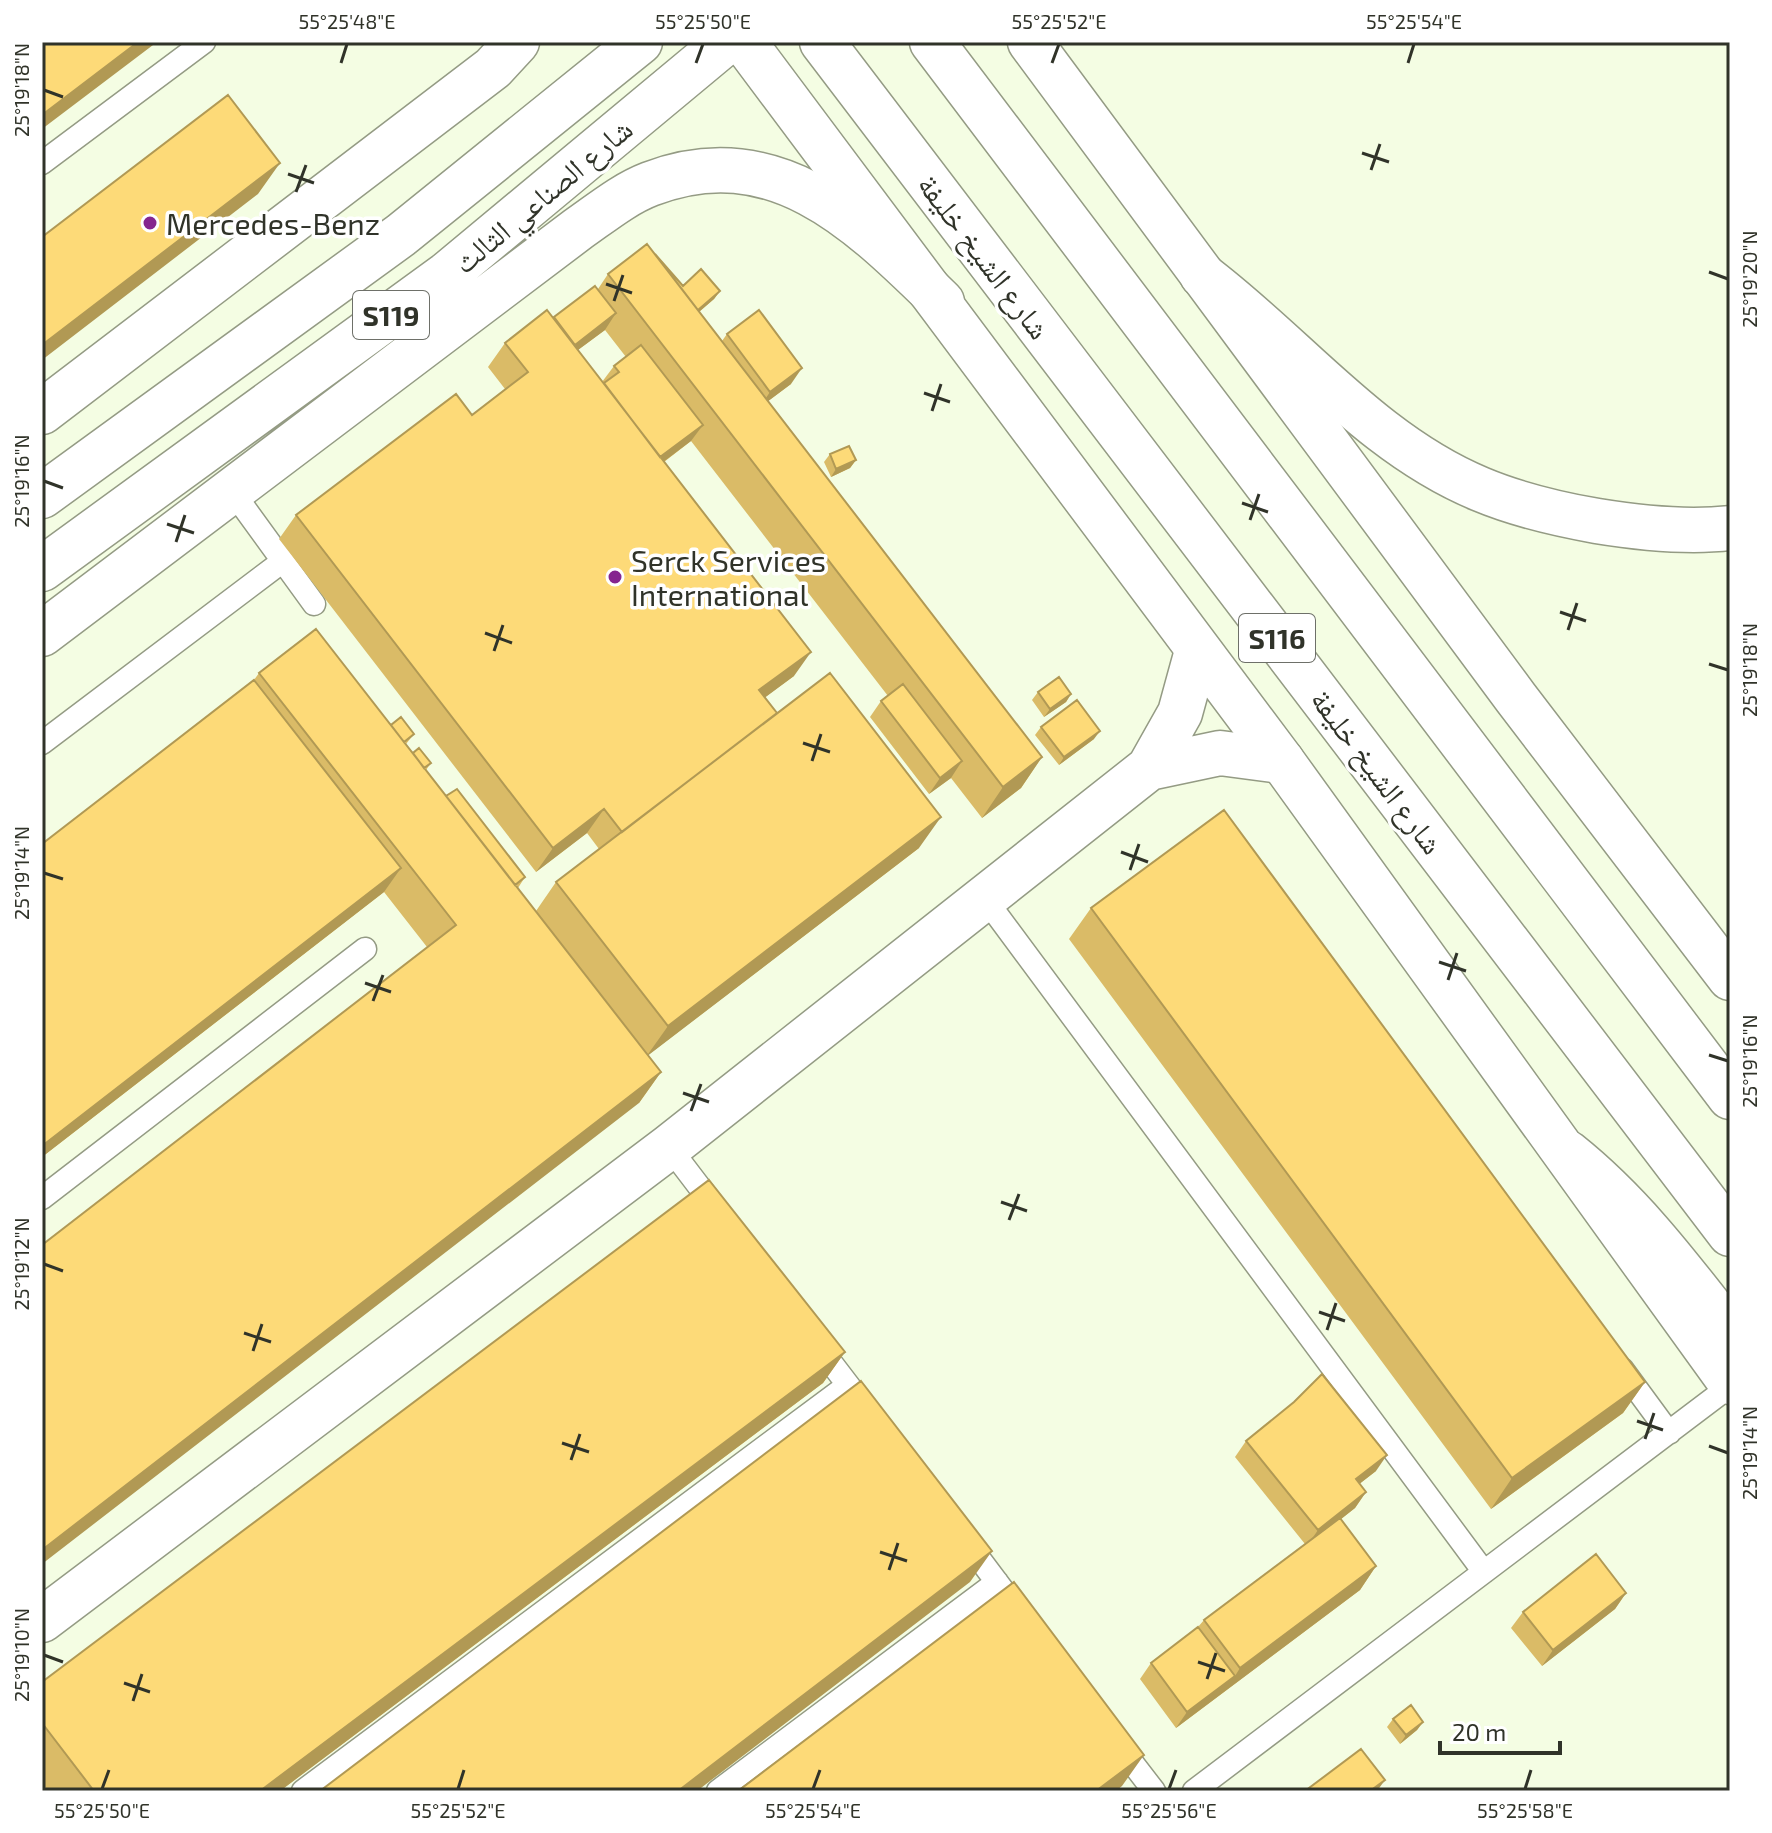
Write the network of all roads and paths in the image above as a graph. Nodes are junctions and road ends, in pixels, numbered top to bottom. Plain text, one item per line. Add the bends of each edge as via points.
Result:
1 (204, 42) edge
2 (517, 42) edge
3 (640, 42) edge
4 (726, 42) edge
5 (744, 42) edge
6 (822, 42) edge
7 (932, 42) edge
8 (1030, 42) edge
9 (42, 163) edge
10 (1202, 275) junction
11 (942, 302) junction
12 (42, 412) edge
13 (232, 491) junction
14 (42, 496) edge
15 (1730, 528) edge
16 (283, 561) junction
17 (42, 569) edge
18 (314, 604) dead end
19 (42, 634) edge
20 (1197, 651) junction
21 (42, 743) edge
22 (1282, 761) junction
23 (1149, 768) junction
24 (986, 900) junction
25 (365, 949) dead end
26 (1730, 978) edge
27 (1730, 1097) edge
28 (669, 1147) junction
29 (1568, 1153) junction
30 (42, 1198) edge
31 (726, 1222) edge
32 (1730, 1234) edge
33 (801, 1323) edge
34 (1730, 1332) edge
35 (1613, 1357) edge
36 (1730, 1384) edge
37 (848, 1385) junction
38 (1669, 1433) junction
39 (885, 1435) edge
40 (950, 1521) edge
41 (1484, 1572) junction
42 (997, 1582) junction
43 (42, 1620) edge
44 (1034, 1631) edge
45 (1107, 1730) edge
46 (303, 1791) edge
47 (718, 1791) edge
48 (1154, 1791) edge
49 (1194, 1791) edge

1 - 9 lane
2 - 12 main road via 493,68
3 - 14 main road, شارع الصناعي الثالث / S119 via 401,235
4 - 17 main road, شارع الصناعي الثالث / S119 via 447,274
5 - 11 main road
6 - 32 main road, شارع الشيخ خليفة / S116
7 - 27 main road, S116
8 - 10 main road
10 - 15 main road via 1408,449 1478,489 1554,513 1632,527
10 - 26 main road
11 - 13 main road via 860,224 798,186 724,170 686,174 649,184 578,229
11 - 20 main road
13 - 16 lane
13 - 19 main road
16 - 18 lane
16 - 21 lane
20 - 22 main road
20 - 23 main road via 1180,713
22 - 23 main road via 1220,753
22 - 29 main road
23 - 24 main road
24 - 28 main road
24 - 41 lane
25 - 30 lane
28 - 31 lane
28 - 43 main road
29 - 34 main road via 1609,1185 1642,1221
29 - 36 main road
33 - 37 lane
35 - 38 lane
36 - 38 lane
37 - 39 lane
37 - 46 lane
38 - 41 lane
40 - 42 lane
41 - 49 lane
42 - 44 lane
42 - 47 lane
45 - 48 lane

